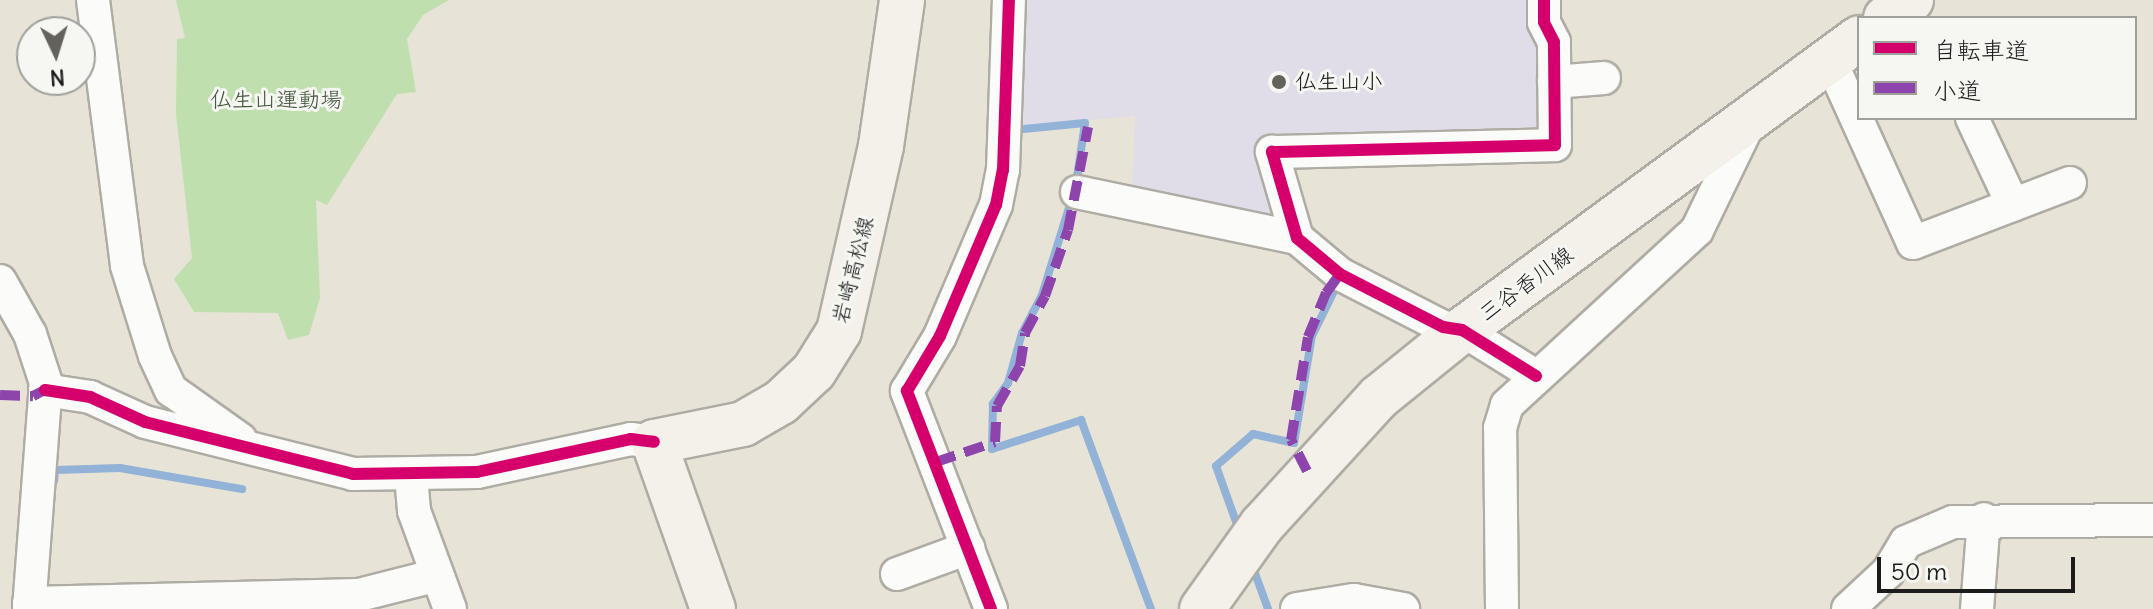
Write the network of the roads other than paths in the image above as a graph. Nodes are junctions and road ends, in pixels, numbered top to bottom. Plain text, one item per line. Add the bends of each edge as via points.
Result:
1 (93, 0) edge
2 (902, 0) edge
3 (1009, 0) edge
4 (1544, 0) edge
5 (1914, 0) edge
6 (1889, 16) edge
7 (1844, 49) edge
8 (1604, 78) dead end
9 (1554, 82) junction
10 (1857, 86) edge
11 (1752, 118) junction
12 (1869, 120) edge
13 (1973, 120) edge
14 (2070, 183) dead end
15 (1077, 192) dead end
16 (2013, 205) junction
17 (1297, 238) junction
18 (0, 281) edge
19 (1462, 330) junction
20 (1536, 376) junction
21 (45, 390) junction
22 (654, 442) junction
23 (249, 445) junction
24 (411, 476) junction
25 (1984, 519) junction
26 (2153, 520) edge
27 (968, 548) junction
28 (897, 574) dead end
29 (438, 575) junction
30 (29, 606) edge
31 (450, 609) edge
32 (713, 609) edge
33 (991, 609) edge
34 (1202, 609) edge
35 (1297, 609) edge
36 (1403, 609) edge
37 (1502, 609) edge
38 (1848, 609) edge
39 (1977, 609) edge

1 - 23 street via 127,266 155,356 171,390
2 - 22 main road, 岩崎高松線 via 881,146 839,331 814,371 781,402 743,424
3 - 27 street via 1003,170 996,205 940,336 907,391
4 - 9 street via 1544,22 1554,42
5 - 6 main road
7 - 10 street
7 - 11 main road, 三谷香川線
8 - 9 street
9 - 17 street via 1555,145 1272,152
11 - 19 main road, 三谷香川線
11 - 20 street via 1697,230
12 - 16 street via 1913,243
13 - 16 street
14 - 16 street
15 - 17 street
17 - 19 street via 1340,274 1443,327
18 - 21 street via 30,334
19 - 20 street
19 - 34 main road, 三谷香川線 via 1379,397 1307,471
20 - 37 street via 1507,405 1500,428
21 - 23 street via 90,397 184,433
21 - 30 street
22 - 24 street via 631,439 477,472
22 - 32 main road
23 - 24 street via 328,470
24 - 29 street via 414,511
25 - 26 street
25 - 38 street via 1953,522 1906,542 1888,572
25 - 39 street
27 - 28 street
27 - 33 street
29 - 30 street via 359,595
29 - 31 street
35 - 36 street via 1354,600

